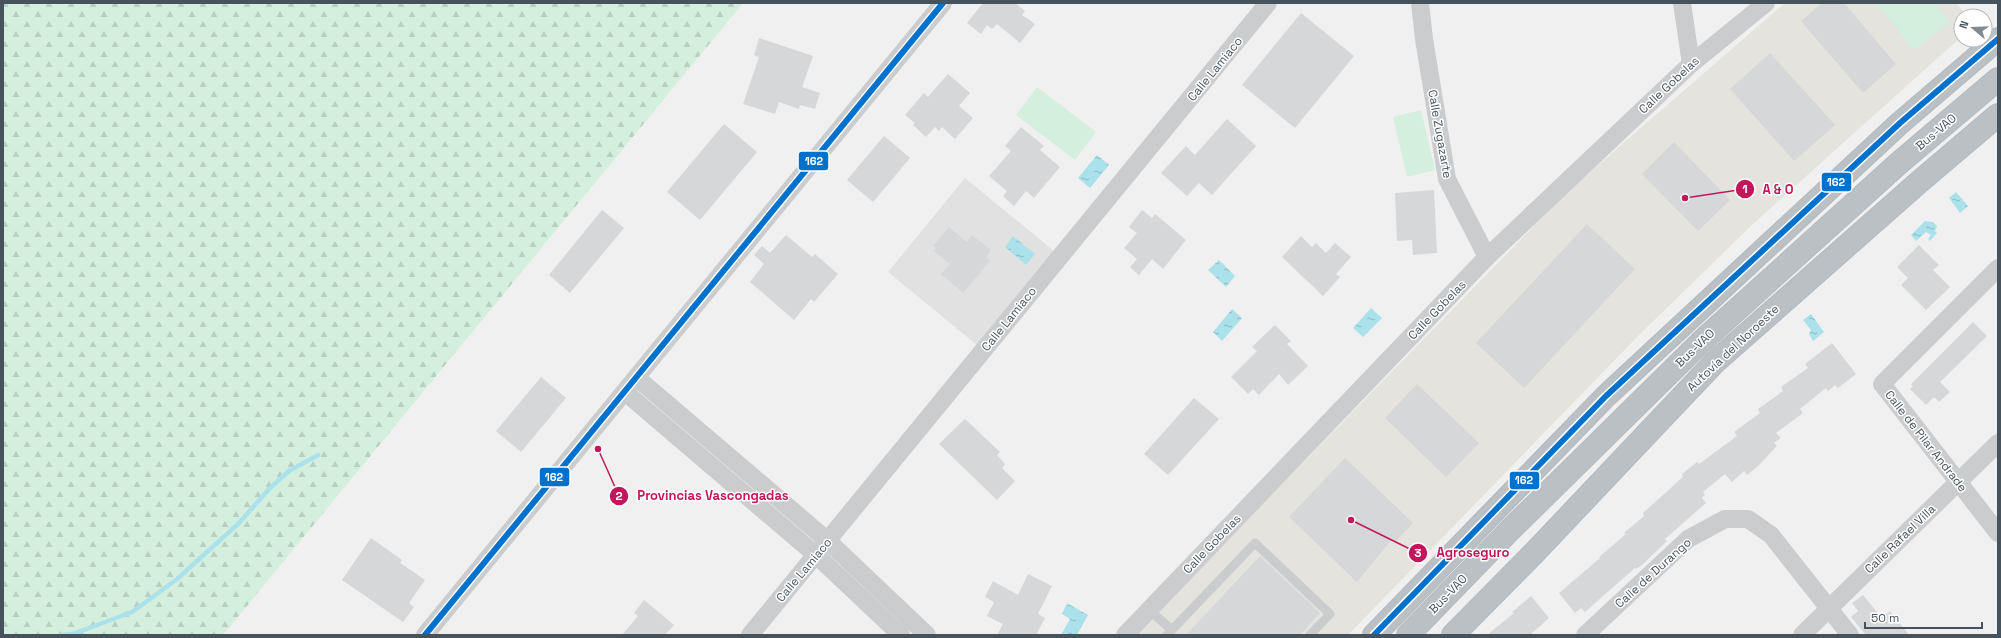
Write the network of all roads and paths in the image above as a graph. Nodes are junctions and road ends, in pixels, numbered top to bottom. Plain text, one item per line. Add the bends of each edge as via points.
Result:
1 (943, 3) edge
2 (1268, 3) edge
3 (1420, 3) edge
4 (1682, 3) edge
5 (1766, 3) edge
6 (1998, 39) edge
7 (1691, 64) junction
8 (1998, 79) edge
9 (1998, 115) edge
10 (1487, 257) junction
11 (1998, 268) edge
12 (637, 378) junction
13 (625, 392) junction
14 (1998, 443) edge
15 (1959, 483) junction
16 (1998, 533) edge
17 (828, 541) junction
18 (816, 555) junction
19 (1829, 608) junction
20 (1149, 610) junction
21 (1170, 633) edge
22 (425, 635) edge
23 (750, 635) edge
24 (901, 635) edge
25 (927, 635) edge
26 (1125, 635) edge
27 (1310, 635) edge
28 (1374, 635) edge
29 (1408, 635) edge
30 (1453, 635) edge
31 (1585, 635) edge
32 (1802, 635) edge
33 (1850, 635) edge

1 - 12 street
2 - 17 street, Calle Lamiaco
3 - 10 street, Calle Zugazarte via 1447,179
4 - 7 street
5 - 7 street, Calle Gobelas
6 - 28 highway via 1900,123 1606,396
7 - 10 street, Calle Gobelas
8 - 29 highway, Bus-VAO via 1899,163 1701,342 1510,530
9 - 30 highway, Autovía del Noroeste via 1918,182 1715,362
10 - 20 street, Calle Gobelas
11 - 15 street, Calle de Pilar Andrade via 1882,384
12 - 13 street
12 - 17 street
13 - 18 street
13 - 22 street
14 - 15 street, Calle Rafael Villa
15 - 16 street, Calle de Pilar Andrade
15 - 19 street, Calle Rafael Villa
17 - 18 street, Calle Lamiaco
17 - 25 street
18 - 23 street, Calle Lamiaco
18 - 24 street
19 - 31 street, Calle de Durango via 1771,534 1748,519 1725,520 1688,539
19 - 32 street, Calle Rafael Villa
19 - 33 street, Calle de Durango
20 - 21 lane
20 - 26 street, Calle Gobelas
21 - 27 lane via 1255,543 1330,614

